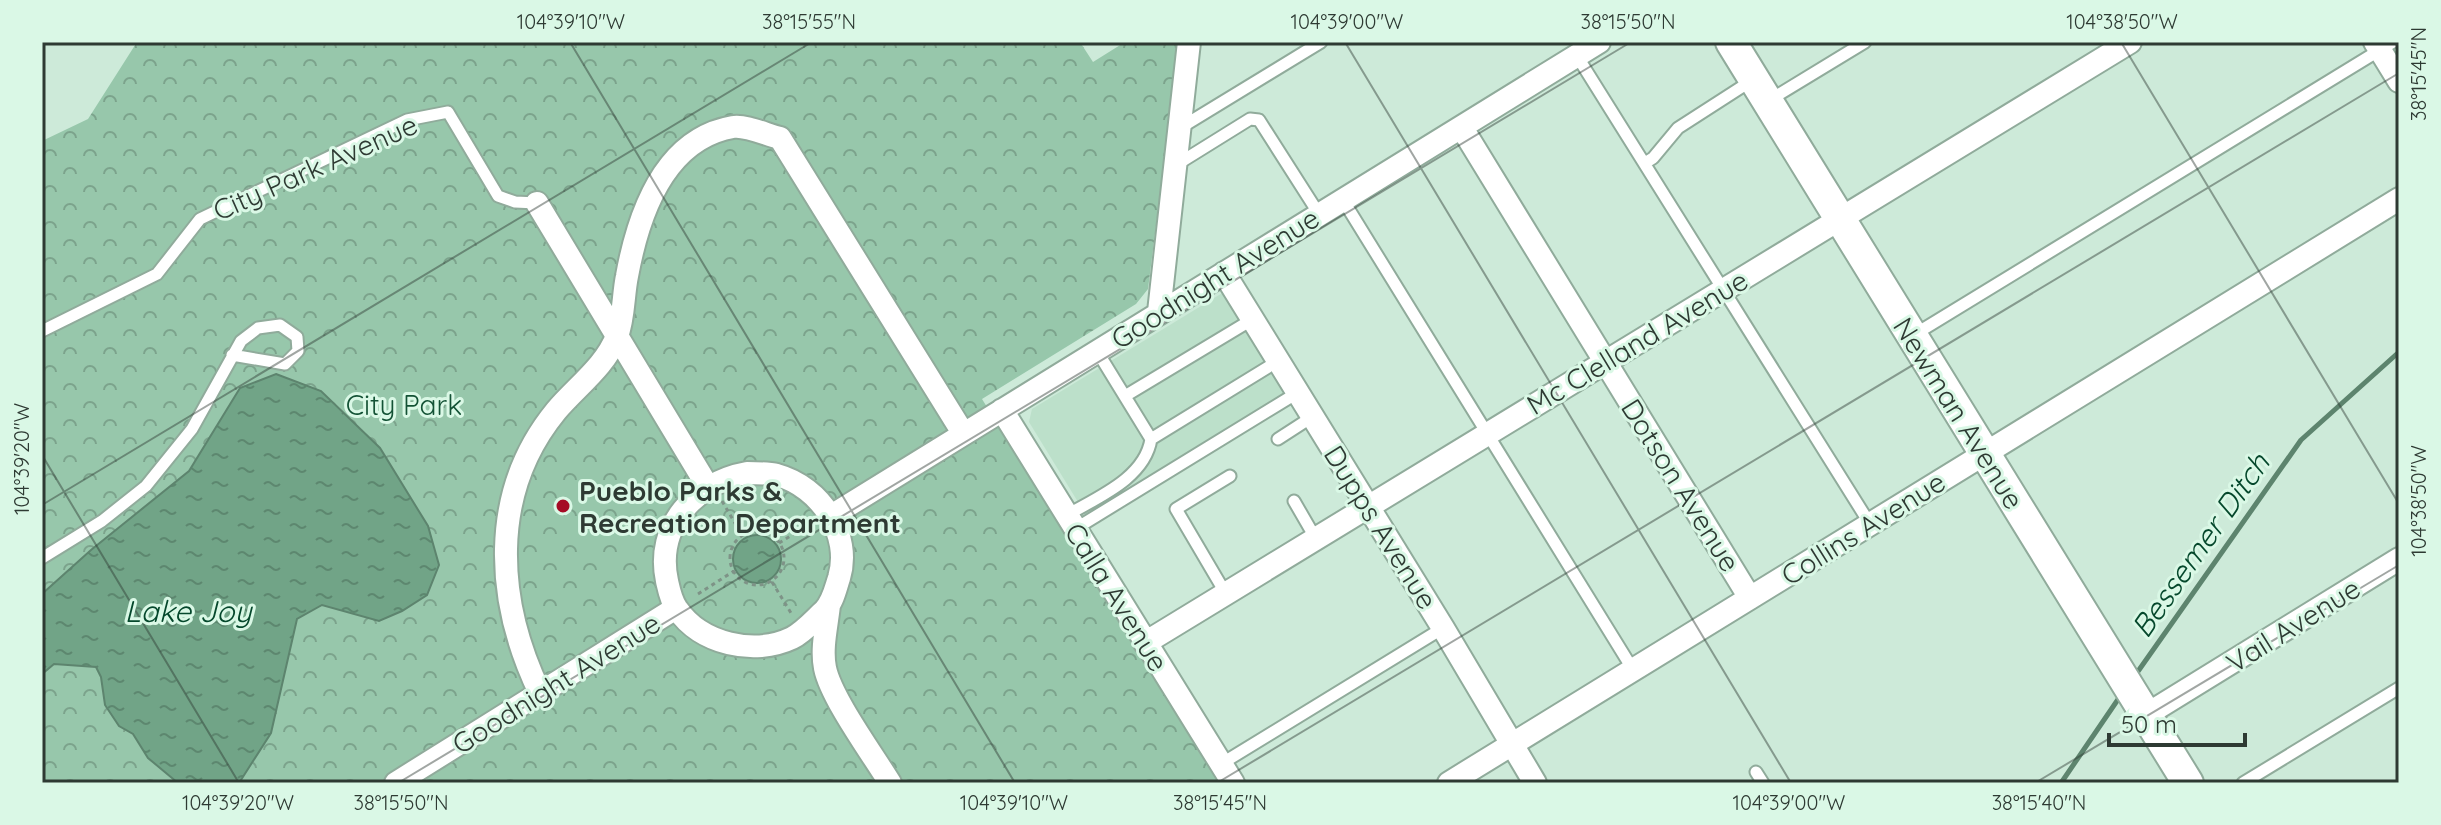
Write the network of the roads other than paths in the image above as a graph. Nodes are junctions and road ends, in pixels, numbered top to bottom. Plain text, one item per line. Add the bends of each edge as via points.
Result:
1 (1189, 42) edge
2 (1321, 42) edge
3 (1599, 42) edge
4 (1731, 42) edge
5 (1865, 42) edge
6 (2130, 42) edge
7 (2383, 45) edge
8 (1577, 56) junction
9 (2399, 81) edge
10 (1761, 90) junction
11 (1179, 128) junction
12 (1462, 128) junction
13 (1645, 163) junction
14 (1175, 165) junction
15 (2399, 199) edge
16 (1343, 200) junction
17 (537, 203) joint
18 (1319, 214) junction
19 (1841, 219) junction
20 (1224, 273) junction
21 (1724, 289) junction
22 (1159, 312) junction
23 (1253, 319) junction
24 (42, 331) edge
25 (617, 336) junction
26 (1912, 336) junction
27 (1097, 351) junction
28 (232, 355) junction
29 (1278, 361) junction
30 (1605, 362) junction
31 (1297, 393) junction
32 (1125, 396) junction
33 (1002, 410) junction
34 (1312, 417) junction
35 (963, 433) junction
36 (1488, 434) junction
37 (1151, 439) junction
38 (1278, 439) dead end
39 (1985, 453) junction
40 (1230, 476) dead end
41 (1127, 479) junction
42 (713, 491) junction
43 (1135, 492) junction
44 (1294, 501) dead end
45 (1368, 508) junction
46 (826, 517) junction
47 (1071, 522) junction
48 (1870, 524) junction
49 (1316, 539) junction
50 (42, 558) edge
51 (2399, 559) edge
52 (1226, 594) junction
53 (1750, 598) junction
54 (829, 605) junction
55 (676, 608) junction
56 (1443, 628) junction
57 (1145, 643) junction
58 (1632, 668) junction
59 (2399, 688) edge
60 (540, 693) junction
61 (2146, 715) junction
62 (1511, 745) junction
63 (1756, 772) dead end
64 (1227, 774) edge
65 (396, 783) edge
66 (890, 783) edge
67 (1449, 783) edge
68 (1535, 783) edge
69 (1763, 783) edge
70 (2188, 783) edge
71 (2243, 783) edge

1 - 11 street
2 - 11 lane
3 - 8 street, Goodnight Avenue
4 - 10 street, Newman Avenue
5 - 10 lane
6 - 19 street, Mc Clelland Avenue
7 - 9 street
7 - 26 lane
8 - 12 street, Goodnight Avenue
8 - 13 lane
10 - 13 lane via 1678,128
10 - 19 street, Newman Avenue
11 - 14 street
12 - 16 street, Goodnight Avenue
12 - 30 street, Dotson Avenue
13 - 21 lane
14 - 18 lane via 1250,119 1259,120
14 - 22 street
15 - 39 street, Collins Avenue
16 - 18 street, Goodnight Avenue
16 - 36 lane
17 - 24 lane, City Park Avenue via 498,196 448,112 407,120 200,219 157,274
17 - 25 street, City Park Avenue
18 - 20 street, Goodnight Avenue
19 - 21 street, Mc Clelland Avenue
19 - 26 street, Newman Avenue
20 - 22 street, Goodnight Avenue
20 - 23 street, Dupps Avenue
21 - 30 street, Mc Clelland Avenue
21 - 48 lane
22 - 27 street, Goodnight Avenue
23 - 29 street, Dupps Avenue
23 - 32 lane
25 - 35 street via 639,223 673,160 702,139 735,126 780,138
25 - 42 street, City Park Avenue
25 - 60 street via 529,453 511,504 504,562 511,618
26 - 39 street, Newman Avenue
27 - 32 lane
27 - 33 street, Goodnight Avenue
28 - 28 lane via 258,328 280,325 297,337 298,351 285,364
28 - 50 lane via 192,429 146,486
29 - 31 street, Dupps Avenue
29 - 37 lane
30 - 36 street, Mc Clelland Avenue
30 - 53 street, Dotson Avenue
31 - 34 street, Dupps Avenue
31 - 43 lane
32 - 37 lane
33 - 35 street, Goodnight Avenue
33 - 47 street, Calla Avenue
34 - 38 lane
34 - 45 street, Dupps Avenue
35 - 46 street, Goodnight Avenue
36 - 45 street, Mc Clelland Avenue
36 - 58 lane
37 - 41 lane via 1149,452
39 - 48 street, Collins Avenue
39 - 61 street, Newman Avenue
40 - 52 lane via 1176,509
41 - 43 lane
41 - 47 lane
42 - 46 street via 730,476 778,475 813,494
42 - 55 street via 699,491 675,520 665,549 664,567
43 - 47 lane
44 - 49 lane
45 - 49 street, Mc Clelland Avenue
45 - 56 street, Dupps Avenue
46 - 54 street via 842,545 844,563
47 - 57 street, Calla Avenue
48 - 53 street, Collins Avenue
49 - 52 street, Mc Clelland Avenue
51 - 61 street, Vail Avenue
52 - 57 street, Mc Clelland Avenue
53 - 58 street, Collins Avenue
54 - 55 street via 794,637 740,646 717,640
54 - 66 street via 825,657 831,686
55 - 60 street, Goodnight Avenue
56 - 62 street, Dupps Avenue
56 - 64 lane
57 - 64 street, Calla Avenue
58 - 62 street, Collins Avenue
59 - 71 lane
60 - 65 street, Goodnight Avenue
61 - 70 street, Newman Avenue
62 - 67 street, Collins Avenue
62 - 68 street, Dupps Avenue
63 - 69 lane

